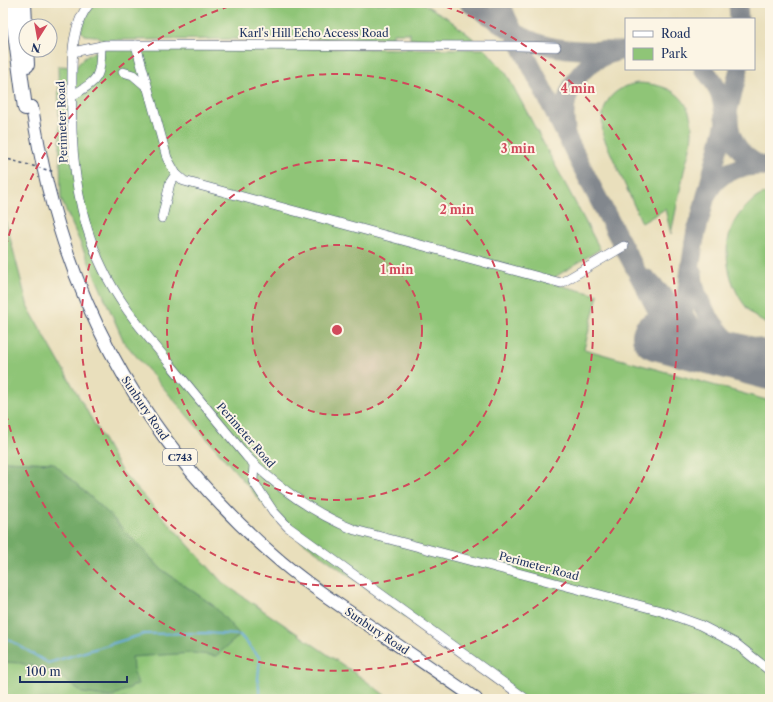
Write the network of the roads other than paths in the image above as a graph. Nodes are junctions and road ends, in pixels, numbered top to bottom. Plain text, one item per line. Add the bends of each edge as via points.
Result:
1 (11, 3) edge
2 (24, 3) edge
3 (90, 3) edge
4 (136, 45) junction
5 (101, 46) junction
6 (556, 47) dead end
7 (72, 52) junction
8 (123, 72) dead end
9 (148, 88) junction
10 (72, 96) junction
11 (28, 108) junction
12 (176, 174) junction
13 (162, 218) dead end
14 (624, 246) dead end
15 (254, 464) junction
16 (770, 671) edge
17 (465, 699) edge
18 (476, 699) edge
19 (526, 699) edge

1 - 11 highway, C743
2 - 11 highway, C743
3 - 7 lane, Perimeter Road via 79,22
4 - 5 lane, Karl's Hill Echo Access Road
4 - 6 lane, Karl's Hill Echo Access Road
4 - 9 lane
5 - 7 lane, Karl's Hill Echo Access Road
5 - 10 lane via 99,75
7 - 10 lane, Perimeter Road
8 - 9 lane via 133,75
9 - 12 lane via 167,158
10 - 15 lane, Perimeter Road via 72,142 81,206 102,268 128,312
11 - 17 main road, Sunbury Road / C743 via 42,198 69,280 103,354 160,443 209,502 270,560 334,610
11 - 18 main road, Sunbury Road / C743 via 46,188 76,279 115,362 157,427 212,496 271,553 337,603
12 - 13 lane via 170,183
12 - 14 lane via 184,181 207,188 561,283
15 - 16 lane, Perimeter Road via 298,501 355,530 661,611 700,625 735,643
15 - 19 lane via 253,481 273,511 288,527

